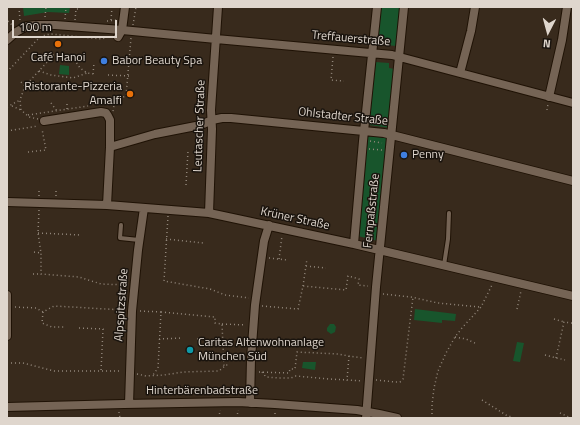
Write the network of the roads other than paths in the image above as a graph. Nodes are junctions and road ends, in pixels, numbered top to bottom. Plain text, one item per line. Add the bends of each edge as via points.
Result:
1 (125, 7) edge
2 (218, 7) edge
3 (377, 7) edge
4 (404, 7) edge
5 (475, 7) edge
6 (567, 7) edge
7 (120, 33) junction
8 (216, 39) junction
9 (7, 40) edge
10 (372, 53) junction
11 (400, 56) junction
12 (460, 73) junction
13 (548, 100) junction
14 (573, 103) edge
15 (212, 120) junction
16 (44, 121) road end
17 (365, 131) junction
18 (392, 134) junction
19 (110, 147) junction
20 (573, 181) edge
21 (7, 202) edge
22 (107, 205) junction
23 (144, 208) junction
24 (209, 213) junction
25 (448, 213) dead end
26 (121, 225) dead end
27 (269, 225) junction
28 (140, 240) junction
29 (354, 244) junction
30 (379, 250) junction
31 (444, 266) junction
32 (7, 295) edge
33 (573, 296) edge
34 (7, 306) edge
35 (7, 336) edge
36 (250, 403) junction
37 (129, 404) junction
38 (7, 406) edge
39 (366, 415) edge
40 (397, 418) edge

1 - 7 street
2 - 8 street, Leutascher Straße
3 - 10 street, Fernpaßstraße
4 - 11 street, Fernpaßstraße
5 - 12 street
6 - 13 street
7 - 8 street, Treffauerstraße
7 - 9 street, Treffauerstraße via 23,24
8 - 10 street, Treffauerstraße
8 - 15 street, Leutascher Straße
10 - 11 street, Treffauerstraße
10 - 17 street, Fernpaßstraße
11 - 12 street, Treffauerstraße
11 - 18 street, Fernpaßstraße
12 - 13 street, Treffauerstraße
13 - 14 street, Treffauerstraße
15 - 17 street, Ohlstadter Straße via 231,118
15 - 19 street, Ohlstadter Straße via 201,125 155,134
15 - 24 street, Leutascher Straße
16 - 19 street via 106,113 110,120
17 - 18 street, Ohlstadter Straße
17 - 29 street, Fernpaßstraße
18 - 20 street, Ohlstadter Straße
18 - 30 street, Fernpaßstraße
19 - 22 street
21 - 22 street, Krüner Straße
22 - 23 street, Krüner Straße
23 - 24 street, Krüner Straße
23 - 28 street, Alpspitzstraße
24 - 27 street, Krüner Straße
25 - 31 lane
26 - 28 lane via 120,238
27 - 29 street, Krüner Straße
27 - 36 street via 264,241 255,302
28 - 37 street, Alpspitzstraße via 132,311
29 - 30 street, Krüner Straße
30 - 31 street, Krüner Straße
30 - 39 street, Fernpaßstraße
31 - 33 street, Krüner Straße
32 - 34 street
34 - 35 street
36 - 37 street, Hinterbärenbadstraße
36 - 39 street, Hinterbärenbadstraße via 330,408
37 - 38 street, Hinterbärenbadstraße
39 - 40 street, Hinterbärenbadstraße

